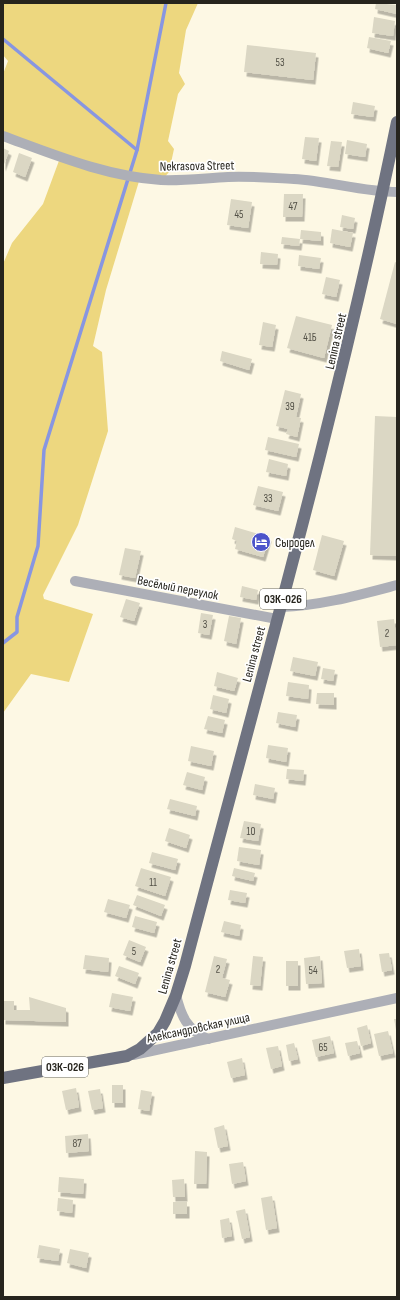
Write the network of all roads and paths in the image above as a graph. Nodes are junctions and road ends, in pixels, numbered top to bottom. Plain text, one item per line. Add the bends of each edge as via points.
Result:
1 (397, 122) edge
2 (3, 136) edge
3 (383, 191) junction
4 (397, 192) edge
5 (75, 581) dead end
6 (397, 585) edge
7 (279, 613) junction
8 (176, 995) junction
9 (397, 998) edge
10 (208, 1039) junction
11 (126, 1056) junction
12 (3, 1078) edge

1 - 3 main road, Lenina street / 03К-026
2 - 3 street, Nekrasova Street via 109,173 162,180 281,178
3 - 4 street, Nekrasova Street
3 - 7 main road, Lenina street / 03К-026 via 335,402
5 - 7 street, Весёлый переулок
6 - 7 street, Весёлый переулок
7 - 8 main road, Lenina street / 03К-026
8 - 10 street via 188,1027
8 - 11 main road, Lenina street / 03К-026 via 158,1033 140,1049
9 - 10 street, Александровская улица
10 - 11 street, Александровская улица
11 - 12 main road, Александровская улица / 03К-026

